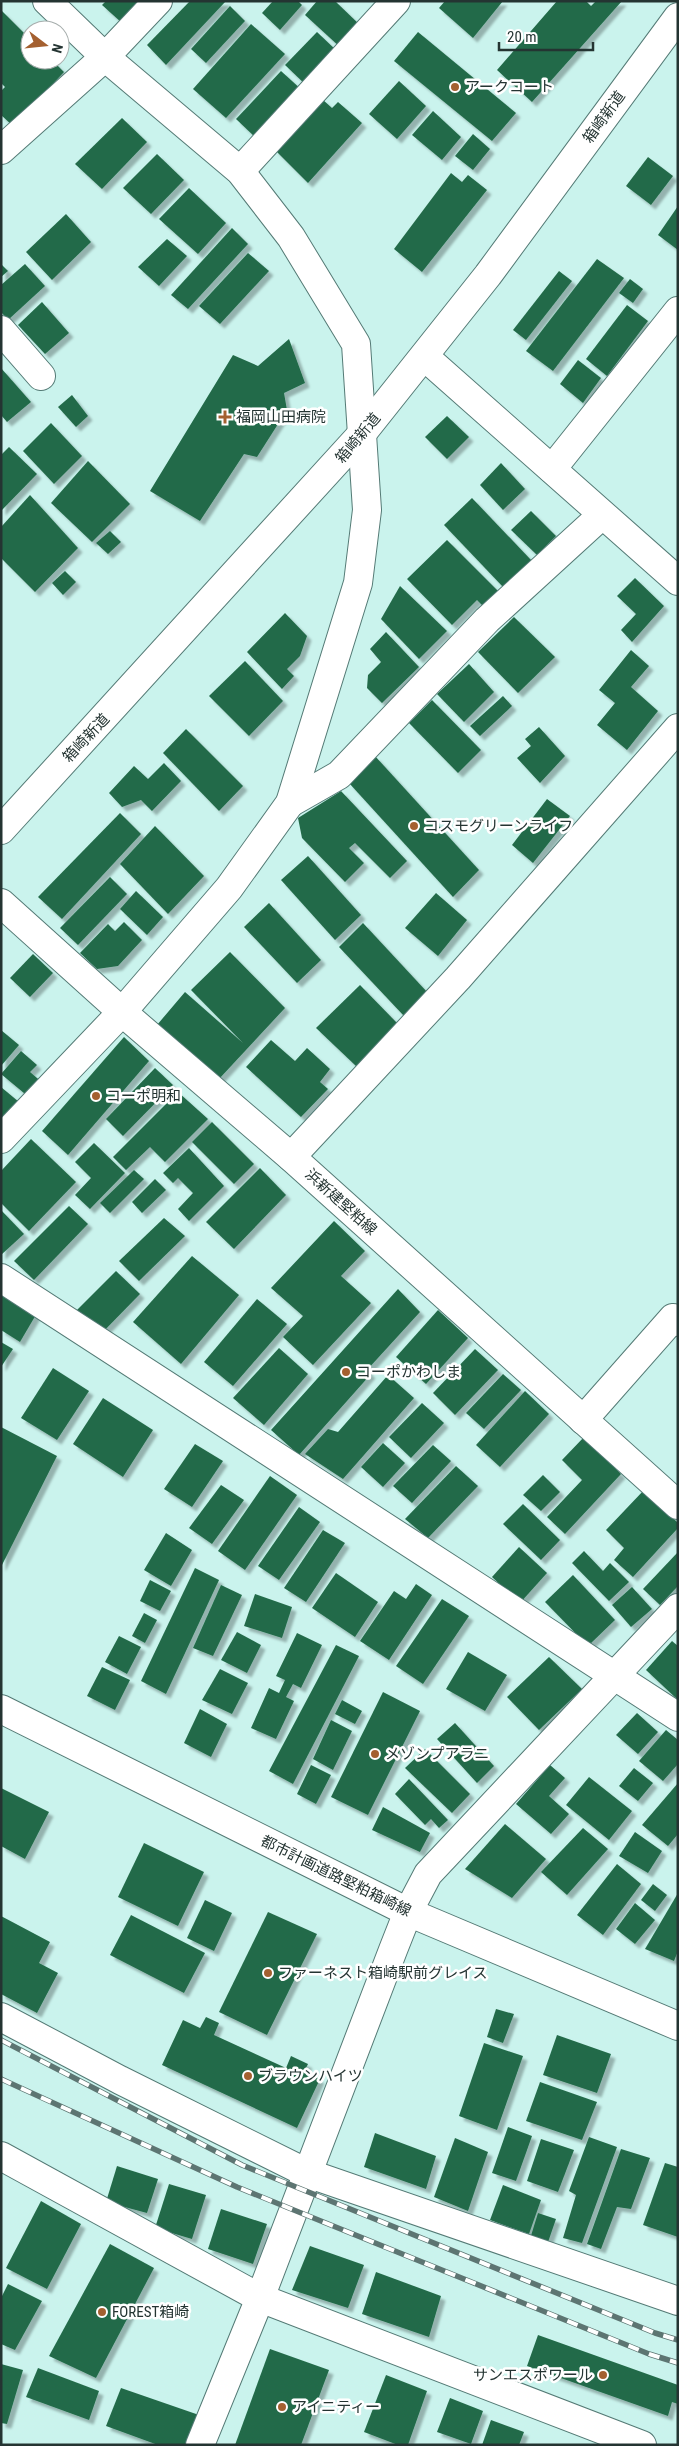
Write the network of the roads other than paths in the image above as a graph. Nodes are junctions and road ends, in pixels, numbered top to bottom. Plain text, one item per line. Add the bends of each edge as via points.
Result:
1 (47, 1) edge
2 (158, 1) edge
3 (396, 1) edge
4 (678, 17) edge
5 (105, 57) junction
6 (1, 150) edge
7 (240, 172) junction
8 (678, 311) edge
9 (1, 330) edge
10 (425, 357) junction
11 (41, 376) dead end
12 (360, 436) junction
13 (552, 469) junction
14 (602, 515) junction
15 (678, 581) edge
16 (678, 728) edge
17 (290, 803) junction
18 (1, 830) edge
19 (1, 903) edge
20 (122, 1012) junction
21 (1, 1138) edge
22 (291, 1157) junction
23 (1, 1278) edge
24 (678, 1322) edge
25 (584, 1420) junction
26 (678, 1505) edge
27 (678, 1608) edge
28 (614, 1677) junction
29 (1, 1709) edge
30 (678, 1717) edge
31 (408, 1912) junction
32 (1, 2017) edge
33 (678, 2026) edge
34 (1, 2156) edge
35 (307, 2173) junction
36 (260, 2298) junction
37 (678, 2302) edge
38 (200, 2445) edge
39 (642, 2445) edge

1 - 5 street
2 - 5 street
3 - 7 street
4 - 10 street, 箱崎新道
5 - 6 street
5 - 7 street
7 - 12 street via 291,237 356,344
8 - 13 street
9 - 11 street
10 - 12 street, 箱崎新道
10 - 13 street
12 - 17 street via 367,510 358,583
12 - 18 street, 箱崎新道
13 - 14 street
14 - 15 street
14 - 17 street via 488,620 339,775
16 - 22 street via 458,978
17 - 20 street via 229,888
19 - 20 street, 浜新建堅粕線
20 - 21 street
20 - 22 street, 浜新建堅粕線
22 - 25 street, 浜新建堅粕線
23 - 28 street
24 - 25 street via 673,1318
25 - 26 street, 浜新建堅粕線
27 - 28 street
28 - 30 street
28 - 31 street via 428,1874
29 - 31 street, 都市計画道路堅粕箱崎線
31 - 33 street, 都市計画道路堅粕箱崎線
31 - 35 street
32 - 35 street
34 - 36 street
35 - 36 street
35 - 37 street
36 - 38 street
36 - 39 street

